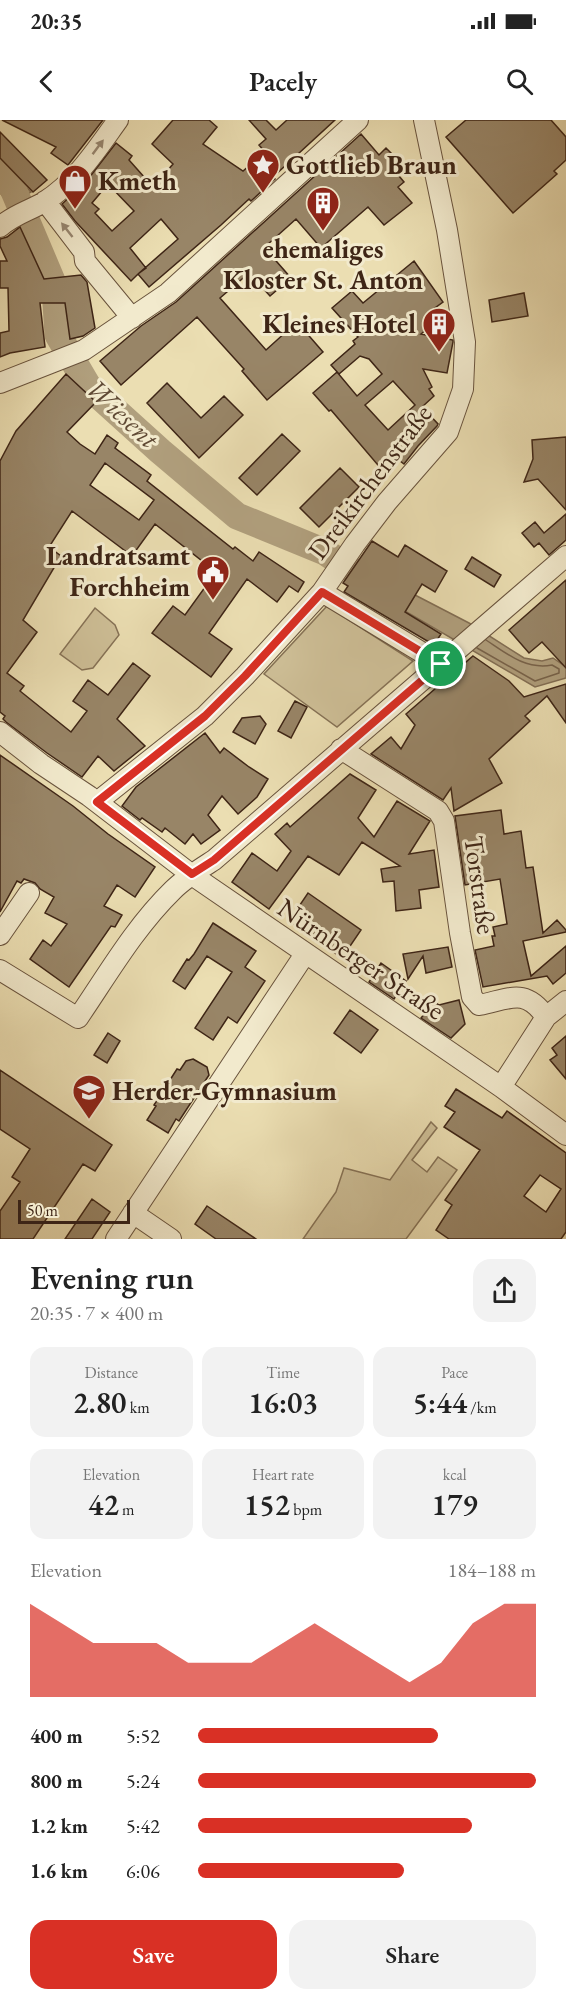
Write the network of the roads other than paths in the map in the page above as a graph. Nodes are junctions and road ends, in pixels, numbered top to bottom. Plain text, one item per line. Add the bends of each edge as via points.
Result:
1 (118, 120) edge
2 (358, 120) edge
3 (424, 120) edge
4 (45, 201) junction
5 (5, 222) edge
6 (132, 318) junction
7 (0, 383) edge
8 (566, 556) edge
9 (322, 592) junction
10 (441, 664) junction
11 (0, 732) edge
12 (341, 749) junction
13 (97, 802) junction
14 (192, 874) junction
15 (29, 893) dead end
16 (0, 935) edge
17 (305, 954) junction
18 (0, 970) edge
19 (566, 1001) edge
20 (546, 1017) junction
21 (501, 1087) junction
22 (566, 1135) edge
23 (133, 1213) junction
24 (116, 1239) edge
25 (171, 1239) edge

4 -> 1 street via 80,171
2 - 6 street via 168,292
3 - 9 street, Dreikirchenstraße via 465,342 463,389 448,432 387,502
4 - 5 street
6 -> 4 street via 85,261 84,252
6 - 7 street via 84,350
8 - 10 street
9 - 10 street
9 - 13 street, Dreikirchenstraße via 205,716
10 - 12 street
11 - 13 street, Nürnberger Straße
12 - 14 street via 214,860
12 - 20 street, Torstraße via 438,811 444,821 472,997 479,1005 523,997 537,1004
13 - 14 street, Nürnberger Straße
14 - 17 street, Nürnberger Straße
14 - 18 street via 155,909 78,1018
15 - 16 street
17 - 21 street, Nürnberger Straße
17 - 23 street
19 - 20 street
20 - 21 street
21 - 22 street, Nürnberger Straße
23 - 24 street
23 - 25 street

